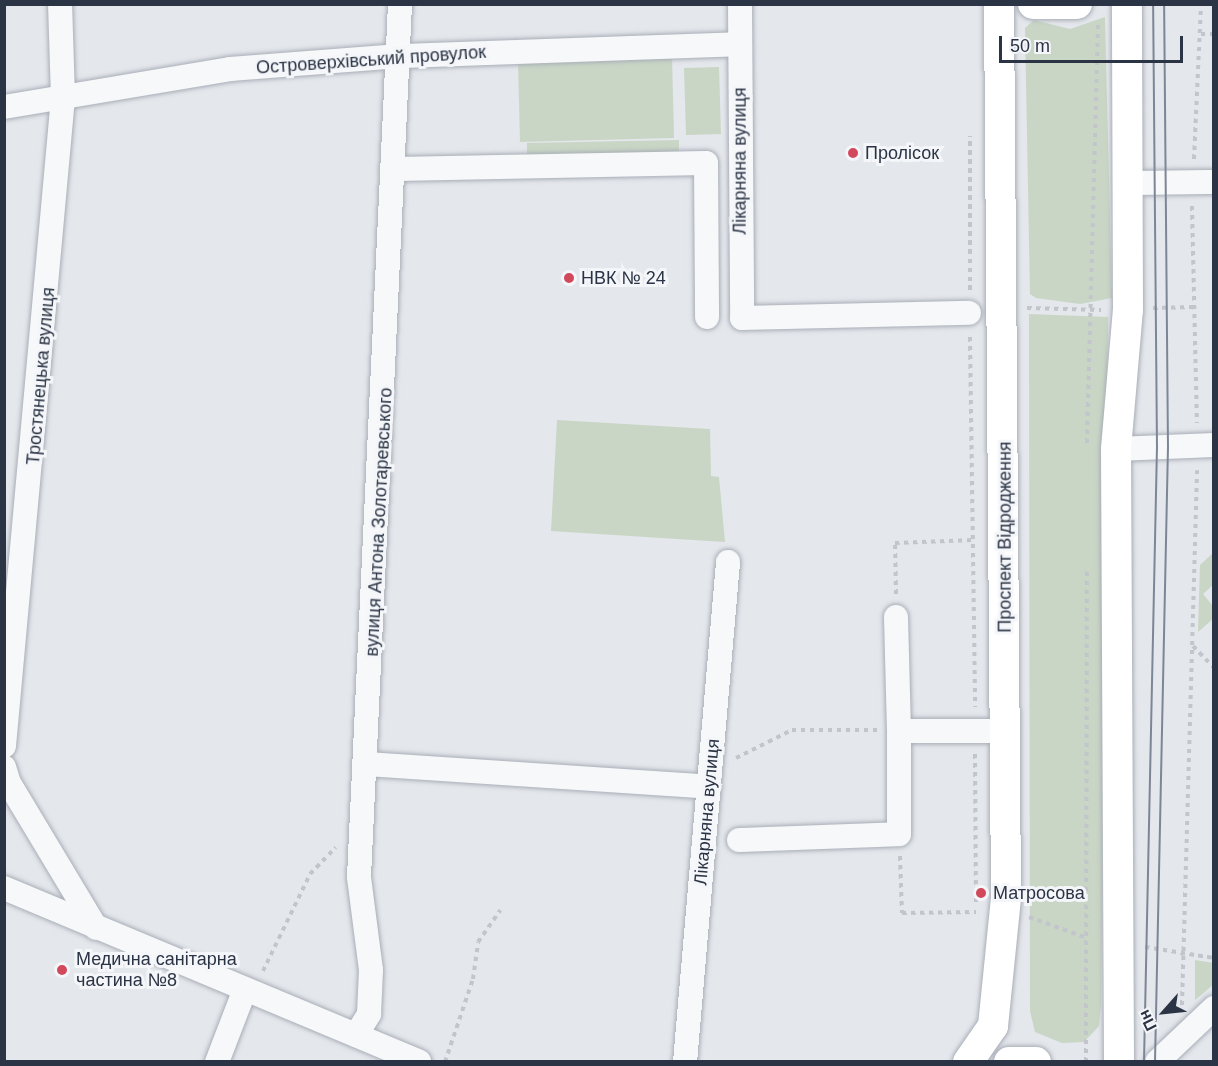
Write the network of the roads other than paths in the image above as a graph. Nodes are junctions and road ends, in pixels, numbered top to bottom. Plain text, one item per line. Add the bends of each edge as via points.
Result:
1 (60, 4) edge
2 (400, 4) edge
3 (740, 4) edge
4 (999, 4) edge
5 (1033, 4) edge
6 (1077, 4) edge
7 (1127, 4) edge
8 (740, 44) junction
9 (400, 56) junction
10 (63, 98) junction
11 (4, 107) edge
12 (395, 169) junction
13 (1203, 182) edge
14 (1128, 183) junction
15 (969, 313) road end
16 (707, 317) dead end
17 (1206, 445) edge
18 (1116, 449) junction
19 (728, 562) dead end
20 (896, 617) road end
21 (899, 731) junction
22 (1007, 731) junction
23 (4, 746) edge
24 (367, 764) junction
25 (4, 766) edge
26 (709, 787) junction
27 (739, 840) dead end
28 (4, 888) edge
29 (96, 928) junction
30 (249, 991) junction
31 (1214, 1008) edge
32 (356, 1035) junction
33 (217, 1062) edge
34 (419, 1062) edge
35 (685, 1062) edge
36 (968, 1062) edge
37 (1009, 1062) edge
38 (1036, 1062) edge
39 (1119, 1062) edge
40 (1157, 1062) edge

1 - 10 street, Тростянецька вулиця
2 - 9 street, вулиця Антона Золотаревського
3 - 8 street, Лікарняна вулиця
4 - 22 main road, Проспект Відродження
5 - 6 main road
7 - 14 main road
8 - 9 street, Островерхівський провулок
8 - 15 street, Лікарняна вулиця via 741,318
9 - 10 street, Островерхівський провулок via 230,69
9 - 12 street, вулиця Антона Золотаревського
10 - 11 street, Островерхівський провулок
10 - 23 street, Тростянецька вулиця
12 - 16 street via 706,163
12 - 24 street, вулиця Антона Золотаревського
13 - 14 street
14 - 18 main road via 1128,310
17 - 18 street
18 - 39 main road
19 - 26 street, Лікарняна вулиця
20 - 21 street
21 - 22 street
21 - 27 street via 899,834
22 - 36 main road, Проспект Відродження via 1003,959 993,1026
24 - 26 street
24 - 32 street, вулиця Антона Золотаревського via 359,876 371,970 369,1014
25 - 29 street via 9,783
26 - 35 street, Лікарняна вулиця
28 - 29 street
29 - 30 street
30 - 32 street
30 - 33 street
31 - 40 street
32 - 34 street
37 - 38 main road

